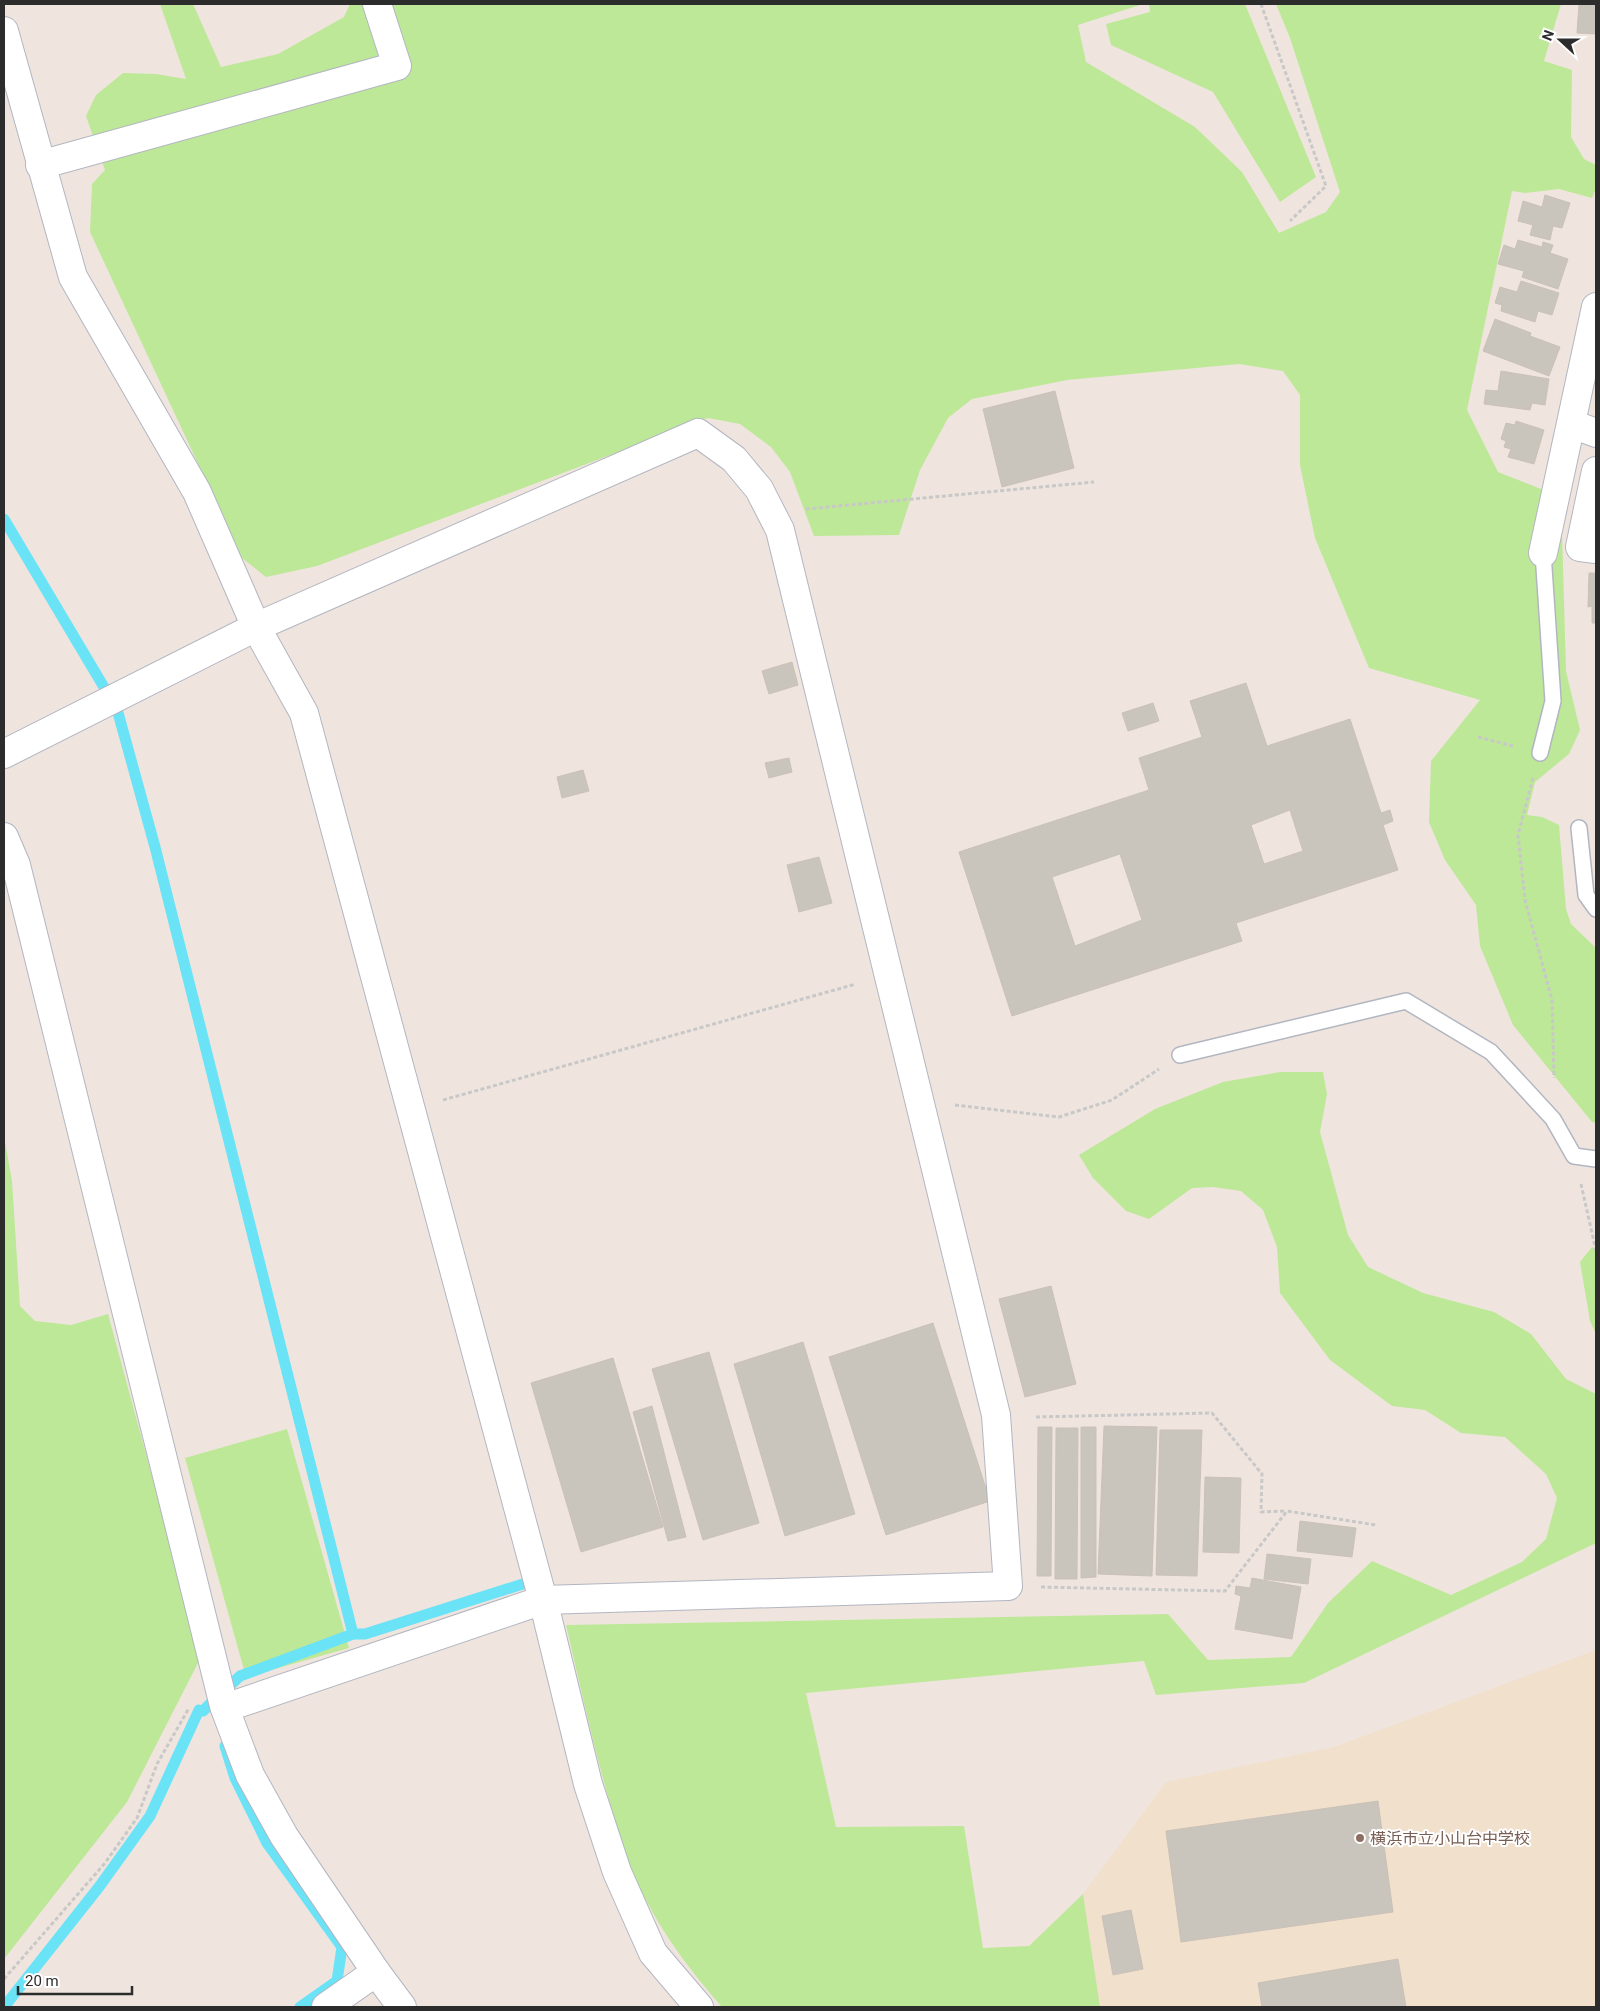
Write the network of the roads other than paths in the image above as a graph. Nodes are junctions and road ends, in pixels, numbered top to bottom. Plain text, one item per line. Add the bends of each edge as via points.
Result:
1 (377, 4) edge
2 (4, 31) edge
3 (40, 165) junction
4 (1596, 307) edge
5 (1584, 428) edge
6 (1596, 471) edge
7 (1596, 549) edge
8 (1543, 553) joint
9 (256, 627) junction
10 (1540, 753) road end
11 (4, 754) edge
12 (1579, 828) dead end
13 (4, 836) edge
14 (1596, 909) edge
15 (1180, 1055) road end
16 (1596, 1159) edge
17 (543, 1600) junction
18 (224, 1707) junction
19 (376, 1972) junction
20 (326, 2007) edge
21 (402, 2007) edge
22 (699, 2007) edge

1 - 3 street via 397,66
2 - 3 street
3 - 9 street via 73,277 197,492
4 - 5 street
5 - 8 street
6 - 7 street via 1580,547
8 - 10 lane via 1553,701
9 - 11 street
9 - 17 street via 304,714
9 - 17 street via 698,433 734,459 759,489 780,530 996,1415 1008,1586
12 - 14 lane via 1586,895
13 - 18 street via 18,875
15 - 16 lane via 1406,1001 1491,1052 1553,1119 1574,1156
17 - 18 street
17 - 22 street via 588,1784 617,1872 653,1953
18 - 19 street via 250,1775 284,1836
19 - 20 street
19 - 21 street

